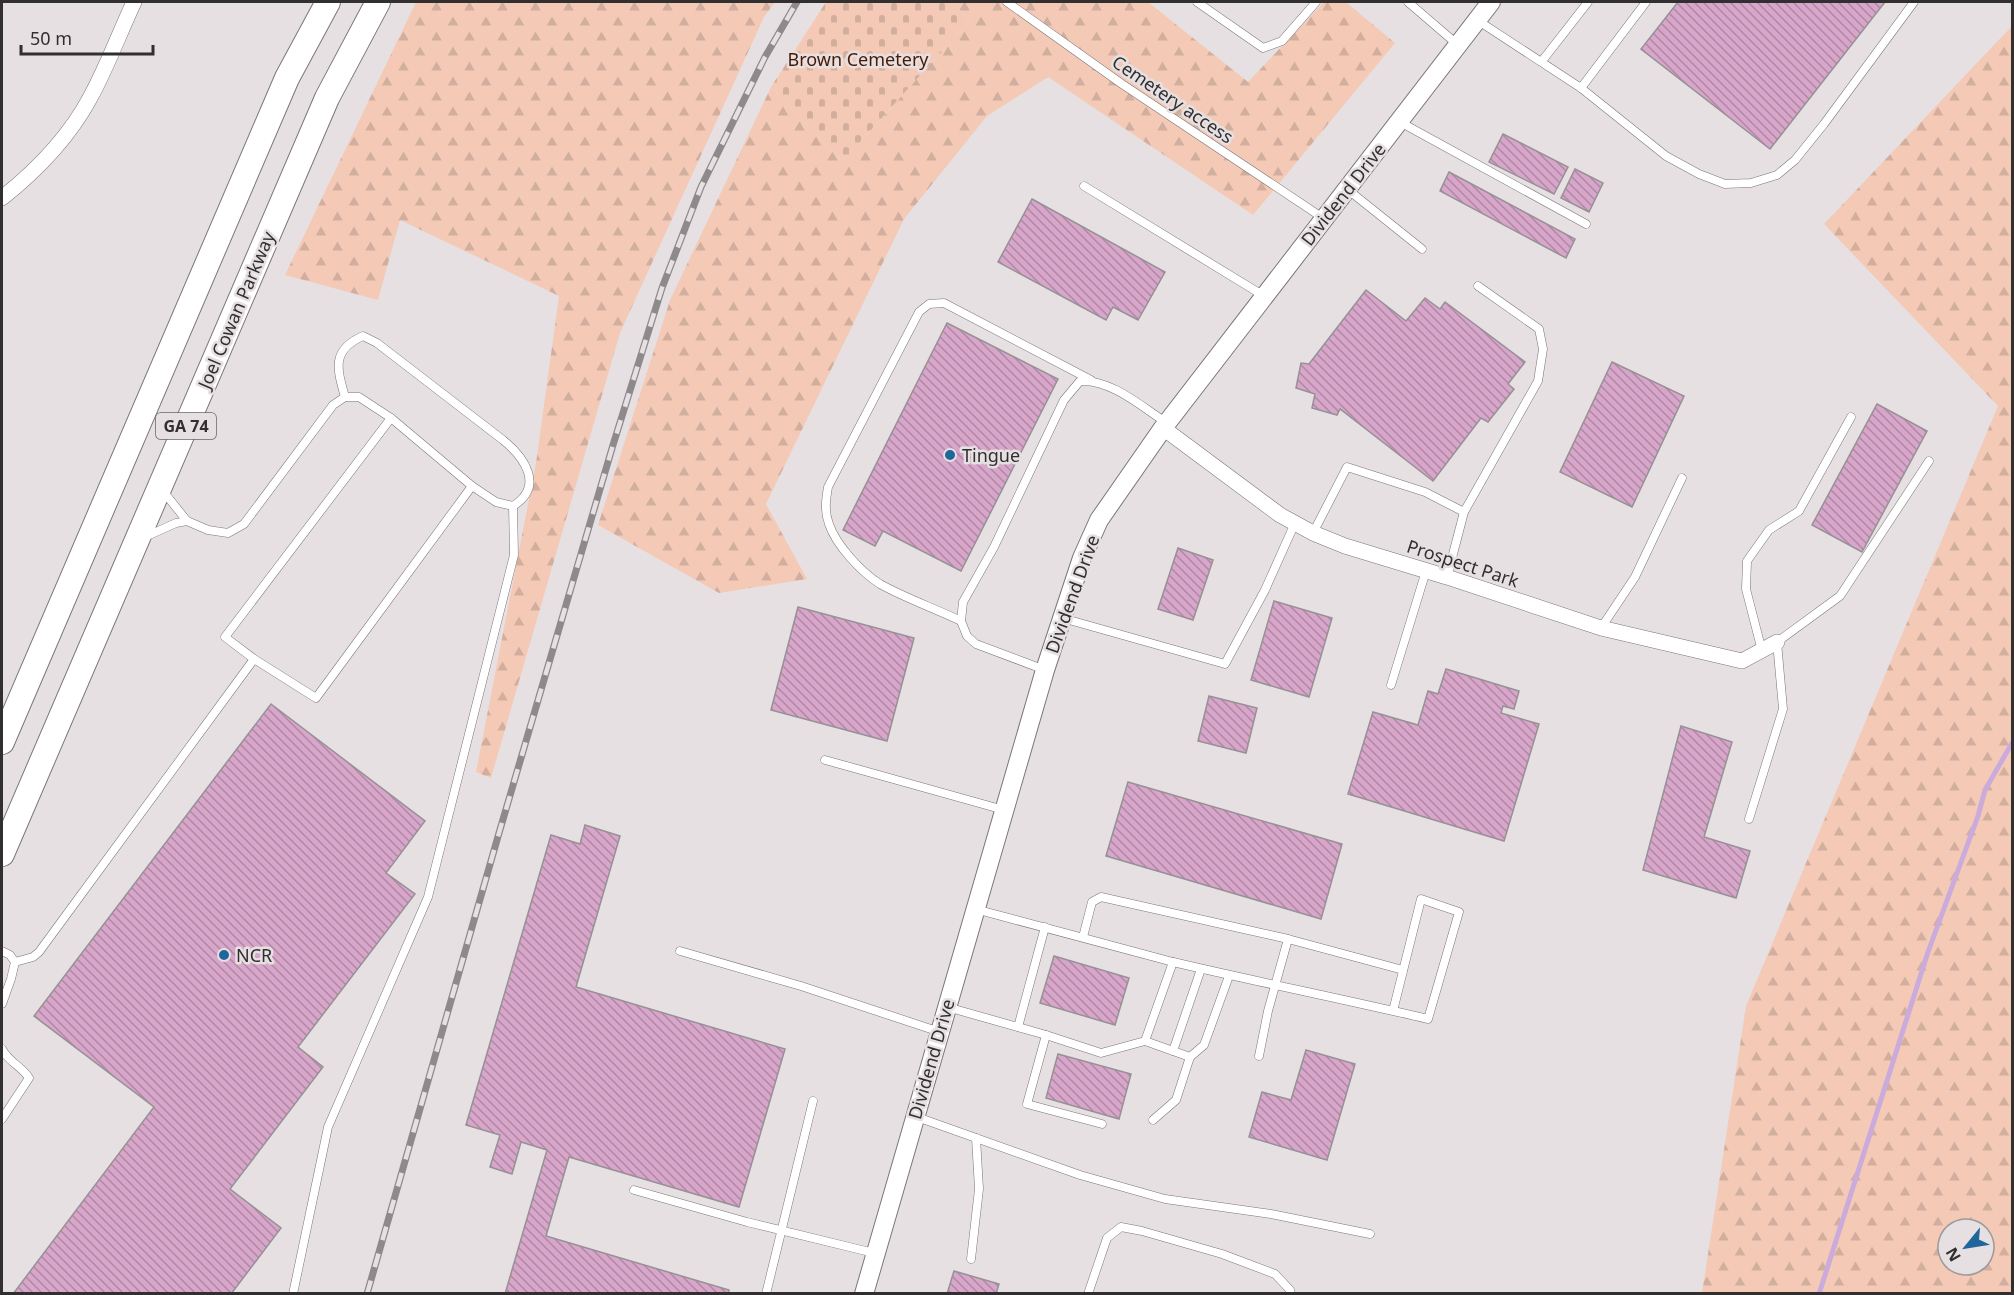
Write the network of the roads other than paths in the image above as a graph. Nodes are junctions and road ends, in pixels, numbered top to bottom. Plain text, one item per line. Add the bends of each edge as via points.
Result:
1 (134, 2) edge
2 (328, 2) edge
3 (378, 2) edge
4 (1007, 2) edge
5 (1197, 2) edge
6 (1316, 2) edge
7 (1408, 2) edge
8 (1491, 2) edge
9 (1588, 2) edge
10 (1646, 2) edge
11 (1914, 2) edge
12 (1477, 20) junction
13 (1458, 45) junction
14 (1542, 61) junction
15 (1581, 88) junction
16 (1399, 121) junction
17 (1084, 186) dead end
18 (1347, 189) junction
19 (2, 198) edge
20 (1324, 218) junction
21 (1586, 224) dead end
22 (1422, 249) dead end
23 (1478, 286) dead end
24 (1264, 296) junction
25 (1091, 380) junction
26 (345, 397) junction
27 (1851, 417) dead end
28 (391, 418) junction
29 (1165, 425) junction
30 (1929, 461) dead end
31 (1682, 478) dead end
32 (472, 486) junction
33 (160, 487) junction
34 (513, 506) junction
35 (1464, 512) junction
36 (187, 521) junction
37 (1295, 523) junction
38 (1312, 533) junction
39 (137, 540) junction
40 (1426, 571) junction
41 (1447, 577) junction
42 (1062, 618) junction
43 (961, 621) junction
44 (1601, 628) junction
45 (1777, 642) junction
46 (1762, 651) junction
47 (254, 659) junction
48 (1045, 670) junction
49 (1391, 685) dead end
50 (2, 742) edge
51 (825, 760) dead end
52 (1004, 810) junction
53 (1749, 819) dead end
54 (2, 854) edge
55 (975, 909) junction
56 (1045, 927) junction
57 (1083, 937) junction
58 (1288, 939) junction
59 (2, 951) edge
60 (680, 951) dead end
61 (15, 962) junction
62 (1173, 962) junction
63 (1201, 969) junction
64 (1403, 970) junction
65 (1229, 976) junction
66 (1275, 986) junction
67 (2, 1004) edge
68 (946, 1006) junction
69 (1393, 1011) junction
70 (1018, 1027) junction
71 (940, 1032) junction
72 (1046, 1035) junction
73 (1145, 1041) junction
74 (2, 1049) edge
75 (1173, 1051) junction
76 (1259, 1056) dead end
77 (1190, 1057) junction
78 (813, 1101) dead end
79 (915, 1116) junction
80 (2, 1119) edge
81 (1153, 1120) dead end
82 (1102, 1124) dead end
83 (976, 1138) junction
84 (634, 1190) dead end
85 (782, 1230) junction
86 (1370, 1234) dead end
87 (876, 1253) junction
88 (971, 1259) dead end
89 (293, 1293) edge
90 (766, 1293) edge
91 (864, 1293) edge
92 (1088, 1293) edge
93 (1291, 1293) edge

1 - 19 street via 90,99 37,168
2 - 50 main road, GA 74 via 283,89
3 - 33 main road, Joel Cowan Parkway / GA 74 via 327,98
4 - 20 lane, Cemetery access via 1122,84
5 - 6 lane via 1263,48 1282,41
7 - 13 lane
8 - 12 street, Dividend Drive
9 - 14 lane
10 - 15 lane
11 - 15 lane via 1795,160 1777,175 1752,183 1725,184 1666,156
12 - 13 street, Dividend Drive
12 - 14 lane
13 - 16 street, Dividend Drive
14 - 15 lane
16 - 18 street, Dividend Drive
16 - 21 lane
17 - 24 lane
18 - 20 street, Dividend Drive
18 - 22 lane
20 - 24 street, Dividend Drive
23 - 35 lane via 1539,328 1543,349 1538,381
24 - 29 street, Dividend Drive
25 - 29 lane via 1113,389
25 - 43 lane via 1080,381 1064,400 994,547 963,602
25 - 43 lane via 944,303 929,304 919,312 828,486 825,503 829,524 843,549 864,573
26 - 28 lane via 359,397
26 - 34 lane via 338,369 340,355 350,342 363,336 517,451 527,466 529,484 527,493
26 - 36 lane via 333,405 244,524 228,533
27 - 46 lane via 1799,511 1769,530 1747,561 1746,589
28 - 32 lane
28 - 47 lane via 225,637
29 - 37 street, Prospect Park
29 - 42 street, Dividend Drive via 1100,520 1082,558
30 - 45 lane via 1839,596
31 - 44 lane via 1635,577
32 - 34 lane via 496,502
32 - 47 lane via 316,698
33 - 36 lane
33 - 39 main road, Joel Cowan Parkway / GA 74
34 - 89 lane via 514,555 428,897 328,1127
35 - 38 lane via 1425,492 1347,467
35 - 41 lane
36 - 39 lane
37 - 38 street, Prospect Park
37 - 42 lane via 1225,664
38 - 40 street, Prospect Park
39 - 54 main road, Joel Cowan Parkway / GA 74
40 - 41 street, Prospect Park
40 - 49 lane
41 - 44 street, Prospect Park
42 - 48 street, Dividend Drive
43 - 48 lane via 967,636 976,644
44 - 46 street, Prospect Park via 1742,662
45 - 46 street, Prospect Park
45 - 53 lane via 1783,709
47 - 61 lane via 39,952
48 - 52 street, Dividend Drive
51 - 52 lane
52 - 55 street, Dividend Drive
55 - 56 lane
55 - 68 street, Dividend Drive
56 - 57 lane
56 - 70 lane
57 - 58 lane via 1092,902 1101,897
57 - 62 lane
58 - 64 lane
58 - 66 lane
59 - 61 lane
60 - 71 lane
61 - 67 lane
62 - 63 lane
62 - 73 lane
63 - 65 lane
63 - 75 lane
64 - 69 lane
64 - 69 lane via 1421,900 1459,912 1428,1019
65 - 66 lane
65 - 77 lane via 1204,1045
66 - 69 lane
66 - 76 lane
68 - 70 lane
68 - 71 street, Dividend Drive
70 - 72 lane
71 - 79 street, Dividend Drive
72 - 73 lane via 1101,1053
72 - 82 lane via 1027,1104
73 - 75 lane
74 - 80 lane via 29,1078
75 - 77 lane
77 - 81 lane via 1176,1100
78 - 85 lane
79 - 83 lane
79 - 87 street, Dividend Drive
83 - 86 lane via 1080,1175 1165,1199 1271,1214
83 - 88 lane via 978,1189
84 - 85 lane
85 - 87 lane
85 - 90 lane
87 - 91 street, Dividend Drive
92 - 93 lane via 1107,1238 1121,1227 1222,1254 1275,1274

